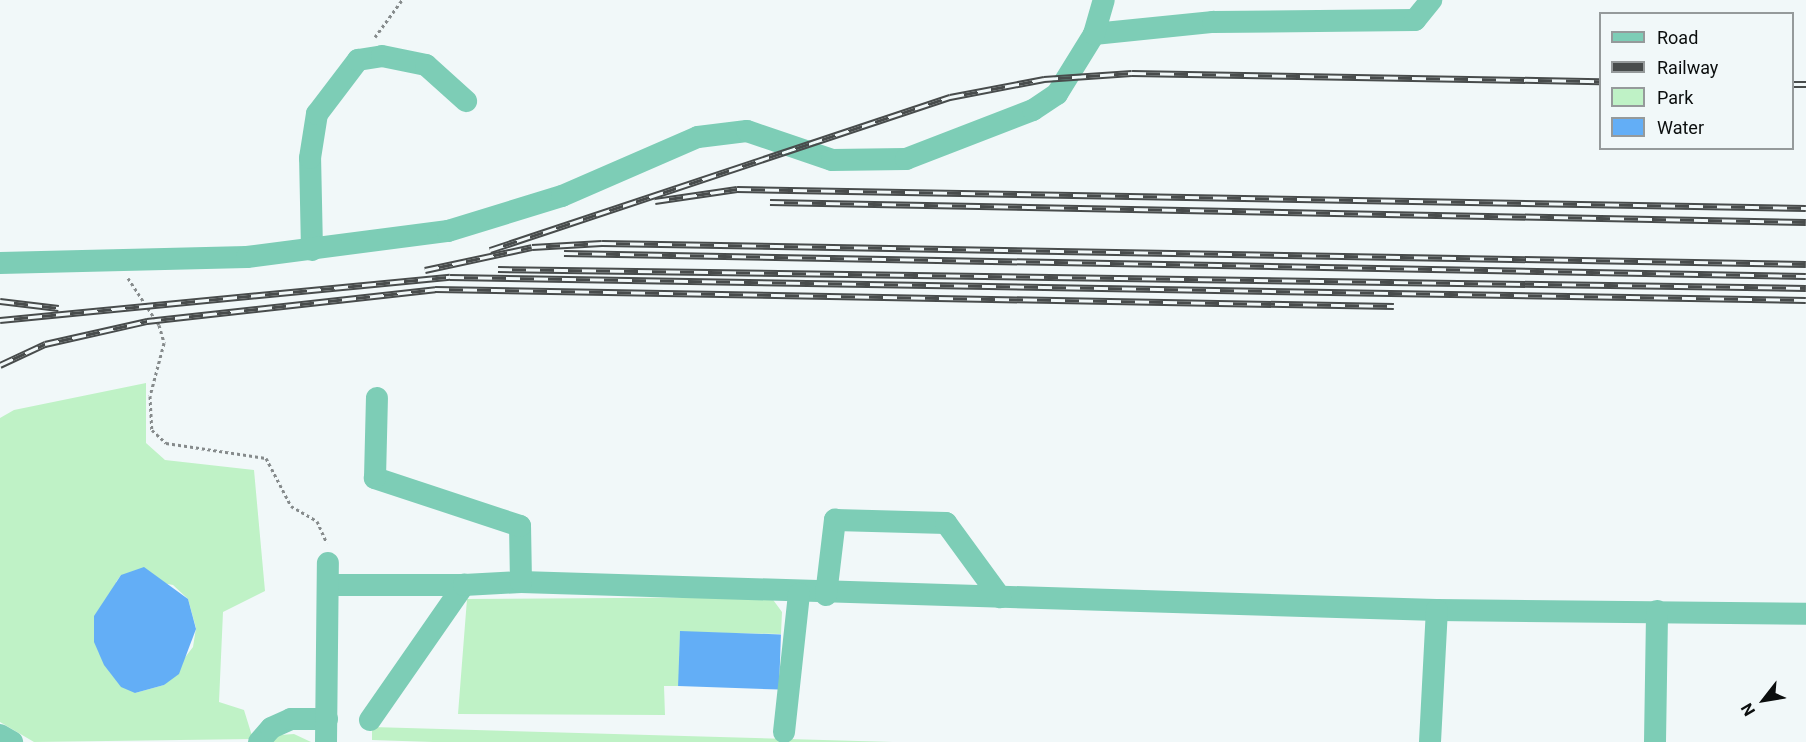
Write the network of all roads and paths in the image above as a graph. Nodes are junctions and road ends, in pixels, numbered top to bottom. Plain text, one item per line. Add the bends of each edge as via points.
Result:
1 (402, 0) edge
2 (1104, 0) edge
3 (1431, 0) edge
4 (1094, 33) junction
5 (358, 60) junction
6 (466, 101) dead end
7 (312, 250) junction
8 (124, 262) junction
9 (0, 263) edge
10 (377, 398) dead end
11 (328, 574) junction
12 (521, 582) junction
13 (464, 585) junction
14 (799, 594) junction
15 (826, 595) junction
16 (1000, 597) junction
17 (1437, 610) junction
18 (1657, 611) junction
19 (1806, 614) edge
20 (327, 719) junction
21 (370, 720) dead end
22 (784, 732) dead end
23 (0, 735) edge
24 (12, 742) edge
25 (259, 742) edge
26 (326, 742) edge
27 (1430, 742) edge
28 (1655, 742) edge

1 - 5 path
2 - 4 street
3 - 4 street via 1415,20 1213,22
4 - 7 street via 1057,94 1033,110 906,159 832,160 747,131 698,137 562,196 448,231
5 - 6 street via 382,56 426,65
5 - 7 street via 317,114 310,158
7 - 8 street
8 - 9 street
8 - 11 path via 164,343 150,396 152,430 166,443 266,458 291,506 326,530
10 - 12 street via 375,478 520,526
11 - 13 street
11 - 20 street
12 - 13 street
12 - 14 street
13 - 21 street
14 - 15 street
14 - 22 street
15 - 16 street
15 - 16 street via 835,520 946,523
16 - 17 street
17 - 18 street
17 - 27 street
18 - 19 street
18 - 28 street
20 - 25 street via 291,719 271,728
20 - 26 street
23 - 24 street

